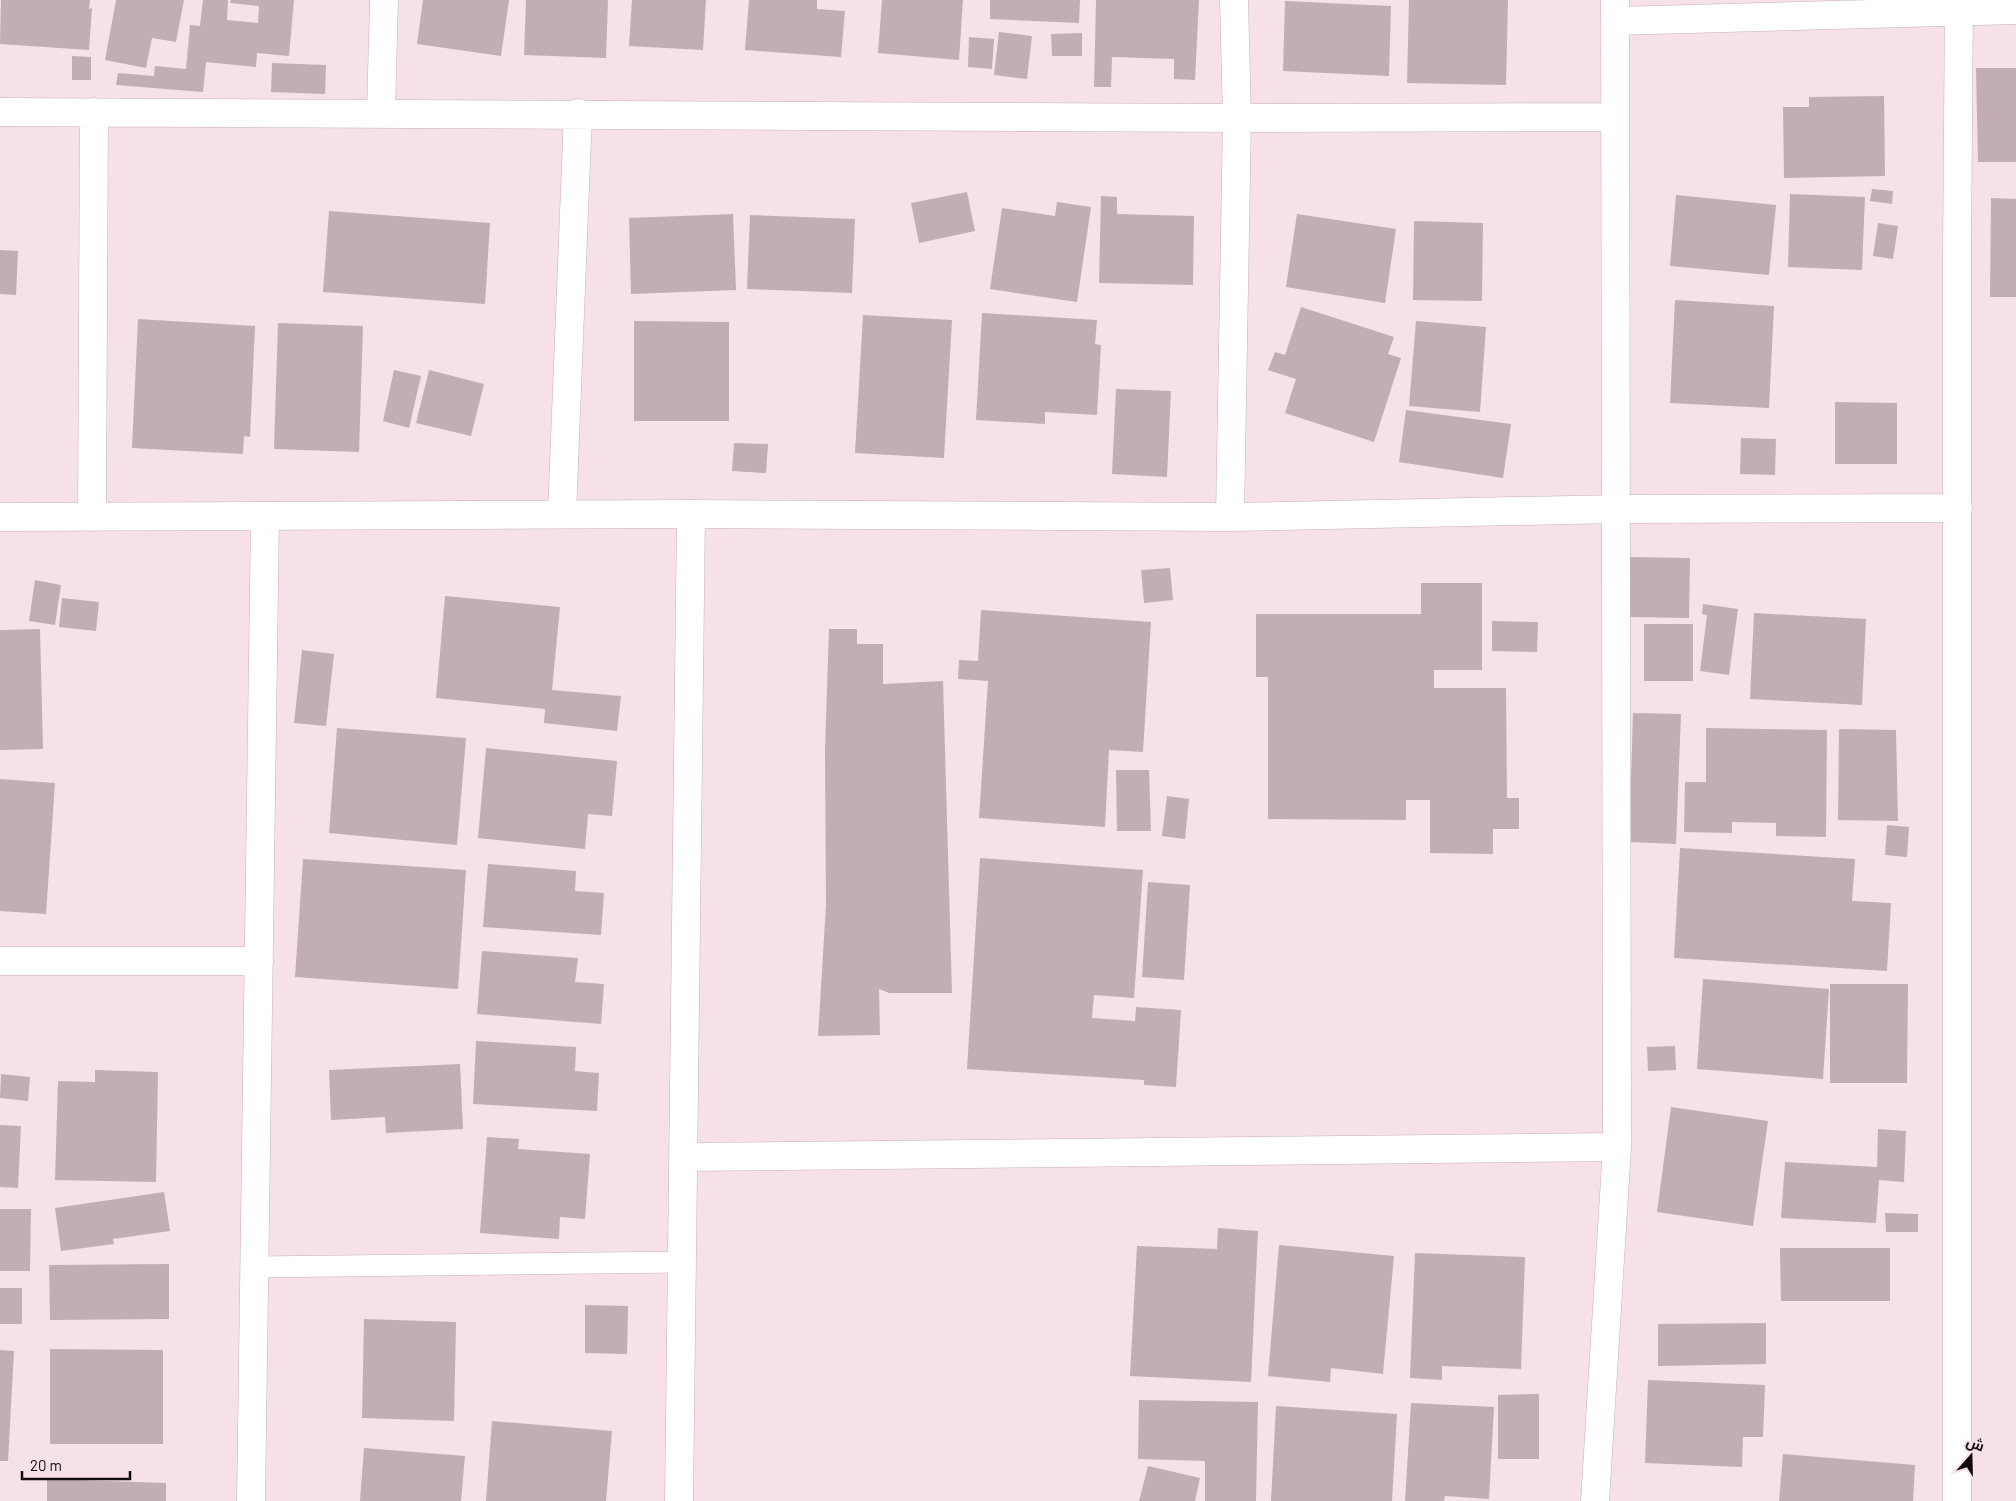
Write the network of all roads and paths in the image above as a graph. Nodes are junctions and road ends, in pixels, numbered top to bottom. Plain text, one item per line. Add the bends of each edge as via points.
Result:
1 (384, 0) edge
2 (1234, 0) edge
3 (1959, 6) edge
4 (2016, 10) edge
5 (1615, 11) edge
6 (0, 112) edge
7 (94, 112) junction
8 (382, 113) junction
9 (578, 114) junction
10 (1615, 117) junction
11 (1237, 118) junction
12 (1958, 508) junction
13 (1616, 509) junction
14 (562, 514) junction
15 (691, 514) junction
16 (265, 516) junction
17 (0, 517) edge
18 (92, 517) junction
19 (1230, 517) junction
20 (0, 960) edge
21 (259, 961) junction
22 (1617, 1147) junction
23 (683, 1157) junction
24 (682, 1262) junction
25 (254, 1267) junction
26 (251, 1501) edge
27 (679, 1501) edge
28 (1595, 1501) edge
29 (1957, 1501) edge

1 - 8 street
2 - 11 street
3 - 4 street
3 - 5 street
3 - 12 street
5 - 10 street
6 - 7 street
7 - 8 street
7 - 18 street
8 - 9 street
9 - 11 street
9 - 14 street
10 - 11 street
10 - 13 street
11 - 19 street
12 - 13 street
12 - 29 street
13 - 19 street
13 - 22 street
14 - 15 street
14 - 16 street
15 - 19 street
15 - 23 street
16 - 18 street
16 - 21 street
17 - 18 street
20 - 21 street
21 - 25 street
22 - 23 street
22 - 28 street
23 - 24 street
24 - 25 lane
24 - 27 street
25 - 26 street

